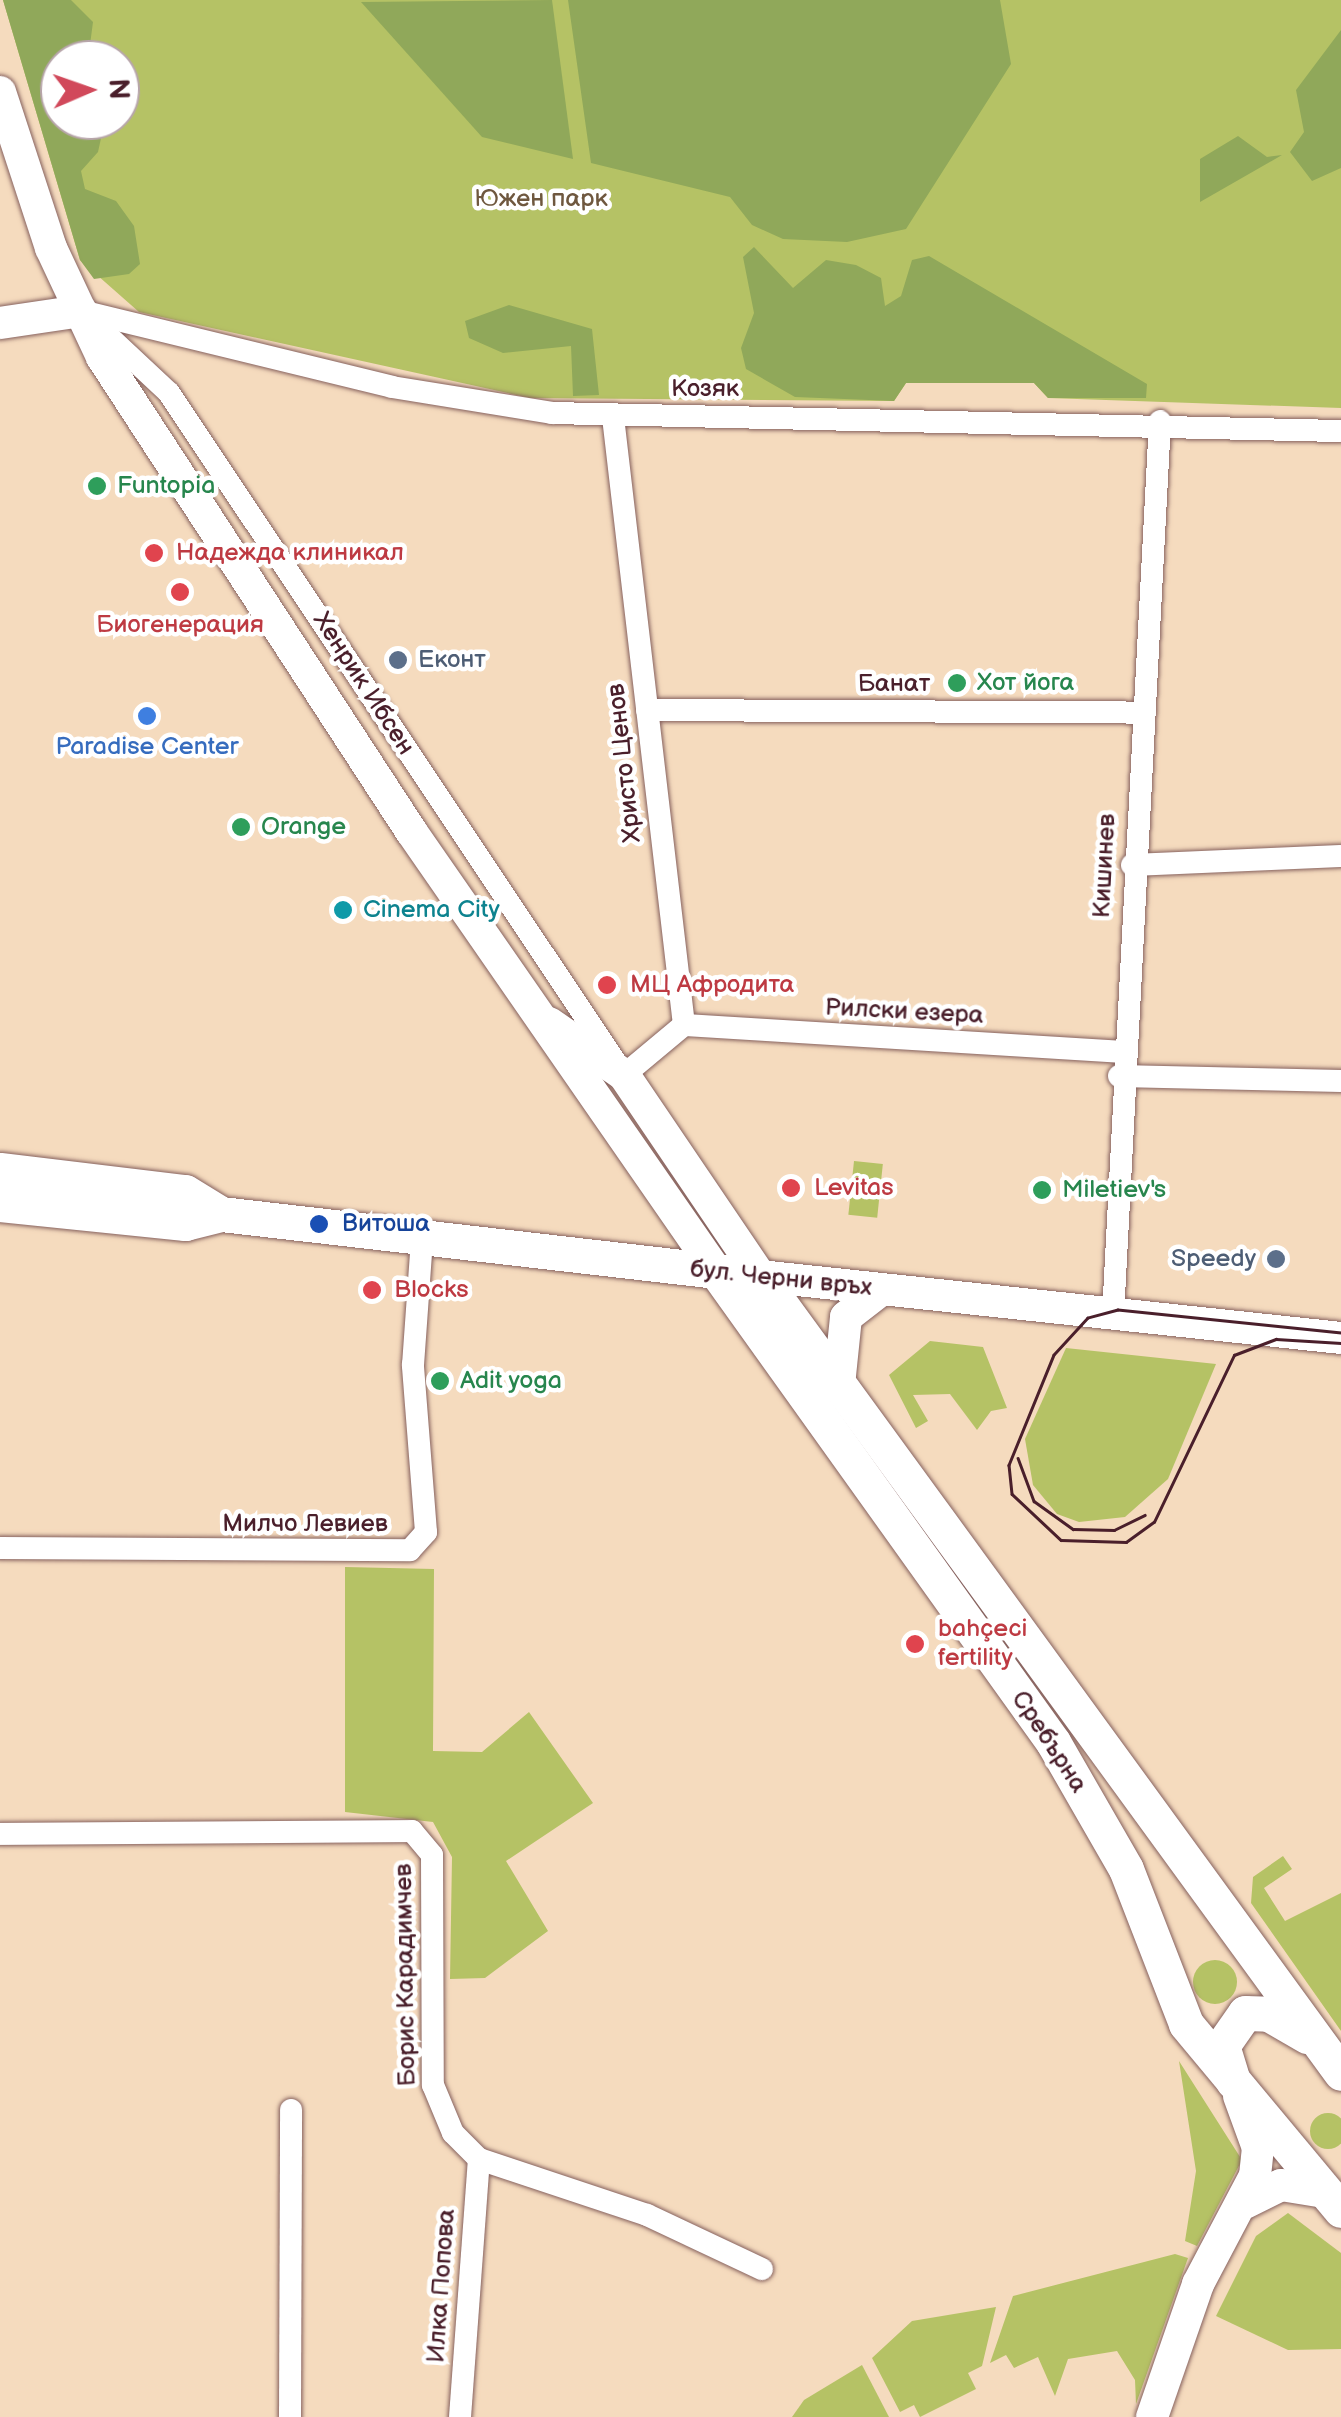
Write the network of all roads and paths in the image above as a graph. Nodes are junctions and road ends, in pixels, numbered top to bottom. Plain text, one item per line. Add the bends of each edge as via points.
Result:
1 (0, 92) edge
2 (81, 311) junction
3 (0, 323) edge
4 (613, 416) junction
5 (1160, 421) junction
6 (1341, 431) edge
7 (646, 710) junction
8 (1142, 713) junction
9 (1341, 856) edge
10 (1132, 864) junction
11 (541, 1019) junction
12 (684, 1026) junction
13 (1121, 1052) junction
14 (624, 1076) junction
15 (1119, 1076) junction
16 (1341, 1081) edge
17 (0, 1170) edge
18 (0, 1204) edge
19 (221, 1214) junction
20 (422, 1238) junction
21 (716, 1272) junction
22 (760, 1276) junction
23 (881, 1290) junction
24 (1113, 1314) junction
25 (1341, 1338) edge
26 (839, 1386) junction
27 (0, 1548) edge
28 (0, 1834) edge
29 (1316, 2042) junction
30 (1341, 2073) edge
31 (1238, 2092) junction
32 (292, 2110) dead end
33 (478, 2159) junction
34 (1330, 2201) edge
35 (1245, 2202) junction
36 (762, 2269) dead end
37 (290, 2417) edge
38 (460, 2417) edge
39 (1152, 2417) edge

1 - 2 main road, Хенрик Ибсен
2 - 3 main road
2 - 4 street, Козяк via 392,387
2 - 11 main road, Хенрик Ибсен via 173,468
2 - 14 street, Хенрик Ибсен via 169,392
4 - 5 street, Козяк
4 - 7 street, Христо Ценов
5 - 6 street, Козяк
5 - 8 street, Кишинев
7 - 8 street, Банат
7 - 12 street, Христо Ценов
8 - 10 street, Кишинев
9 - 10 street
10 - 13 street, Кишинев
11 - 14 main road, Хенрик Ибсен
11 - 21 main road, Хенрик Ибсен
12 - 13 street, Рилски езера
12 - 14 street
13 - 15 street, Кишинев
14 - 22 main road, Хенрик Ибсен
15 - 16 street
15 - 24 street, Кишинев
17 - 19 main road, бул. Черни връх via 186,1192
18 - 19 main road, бул. Черни връх via 186,1223
19 - 20 main road, бул. Черни връх
20 - 21 main road, бул. Черни връх
20 - 27 street, Милчо Левиев via 413,1365 426,1532 410,1550
21 - 22 main road, бул. Черни връх
21 - 31 main road, Сребърна via 1053,1742 1126,1868 1186,2024
22 - 23 main road, бул. Черни връх
22 - 26 main road, Сребърна
23 - 24 main road, бул. Черни връх
23 - 26 main road via 846,1316
24 - 25 main road, бул. Черни връх
26 - 29 main road, Сребърна
28 - 33 street, Борис Карадимчев via 412,1831 432,1854 433,2085 442,2116
29 - 30 main road, Сребърна
29 - 31 main road via 1269,2014 1233,2020 1222,2046
31 - 34 main road
31 - 35 main road, Сребърна via 1258,2148
32 - 37 street
33 - 36 street via 647,2215
33 - 38 street, Илка Попова
34 - 35 main road via 1281,2186
35 - 39 main road, Сребърна via 1198,2284

